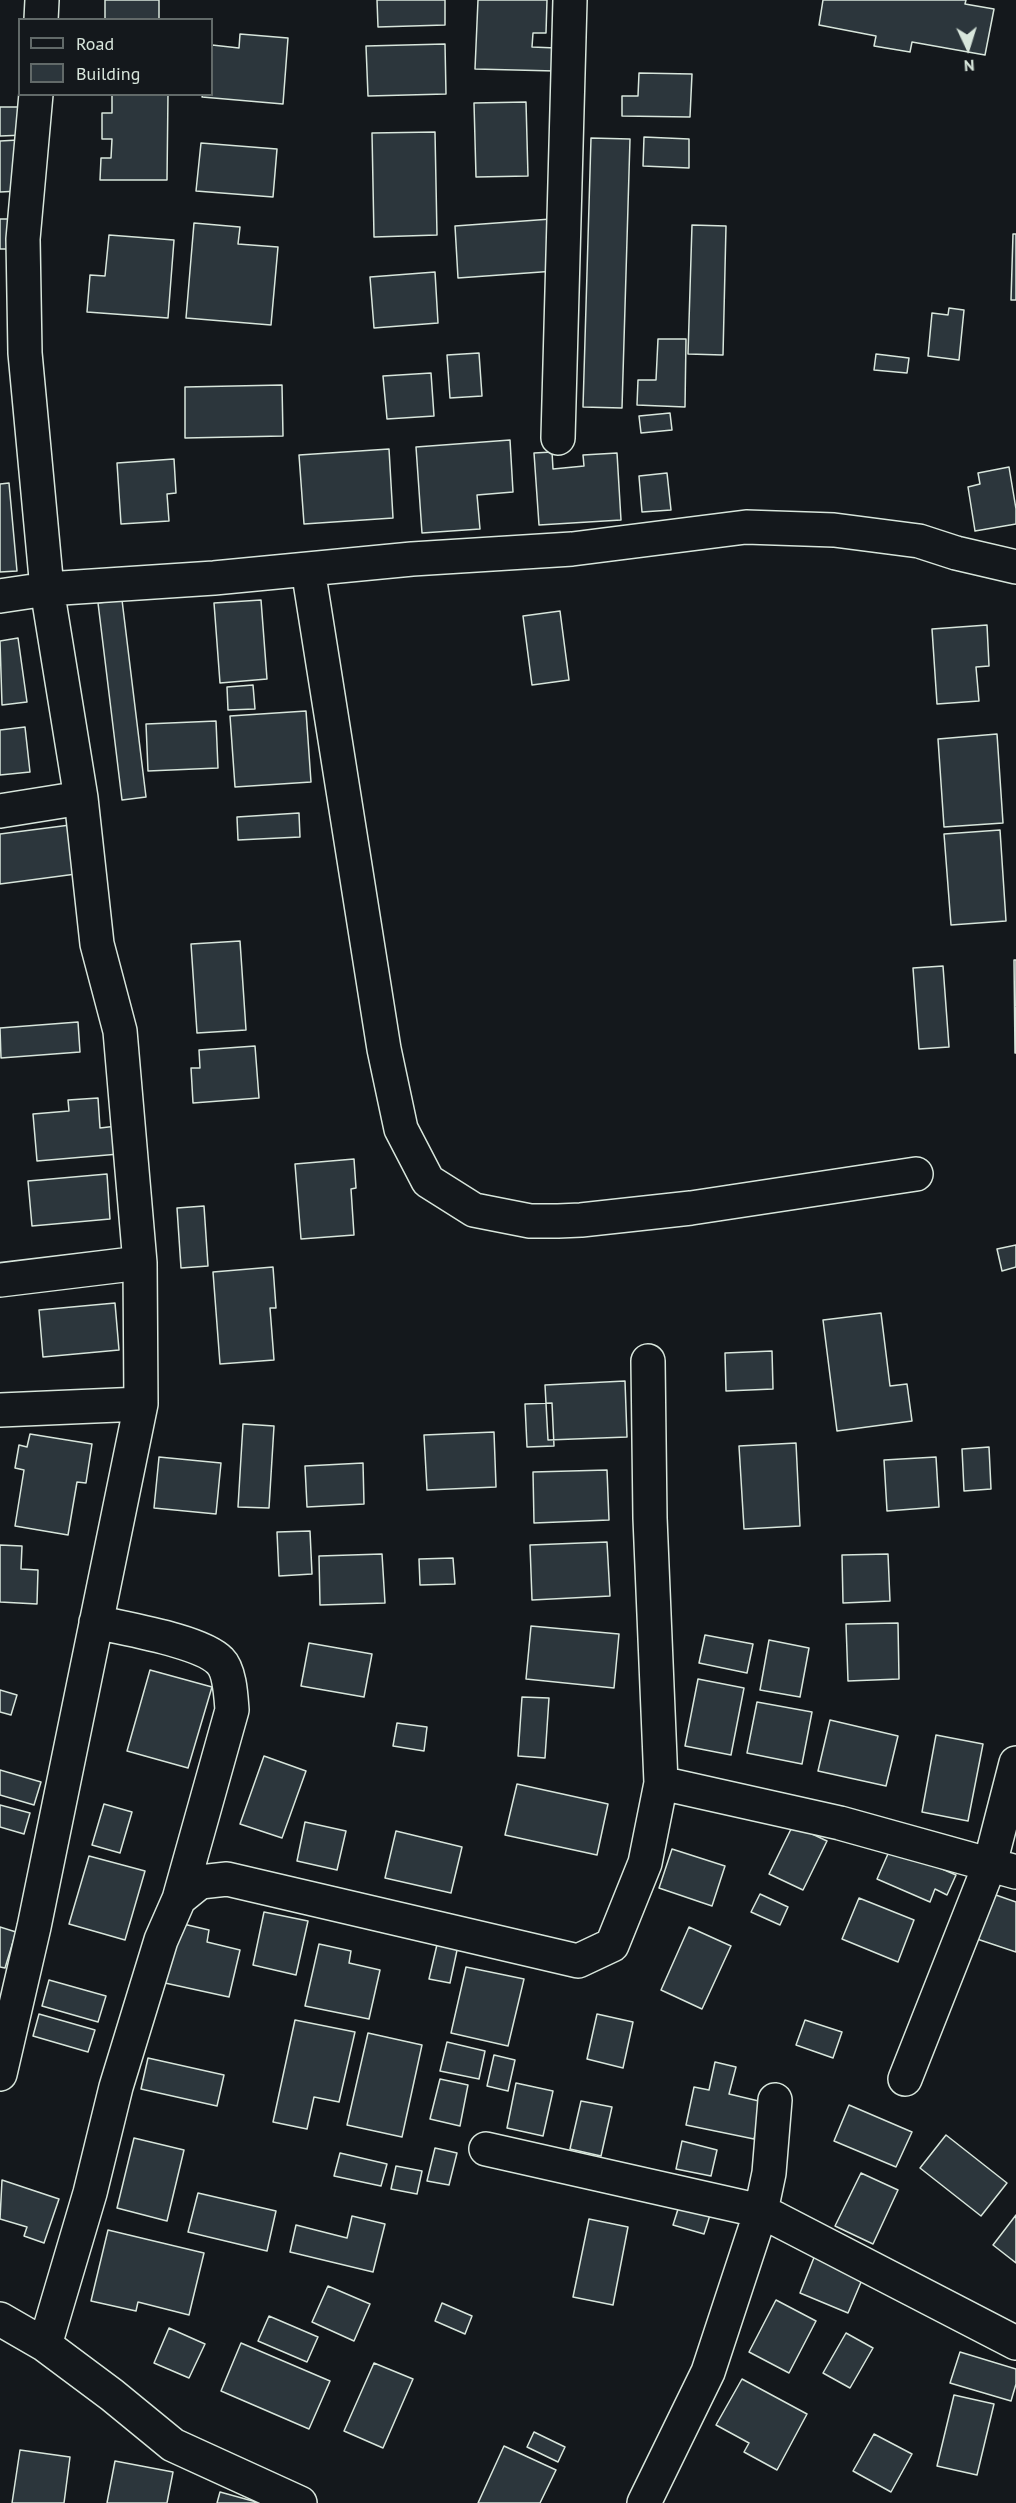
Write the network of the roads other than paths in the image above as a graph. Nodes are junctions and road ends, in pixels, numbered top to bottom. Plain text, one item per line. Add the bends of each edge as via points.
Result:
1 (42, 0) edge
2 (570, 0) edge
3 (41, 18) edge
4 (36, 96) edge
5 (558, 438) dead end
6 (1016, 567) edge
7 (308, 569) junction
8 (47, 589) junction
9 (0, 596) edge
10 (81, 798) junction
11 (0, 812) edge
12 (916, 1174) dead end
13 (140, 1263) junction
14 (0, 1280) edge
15 (648, 1361) dead end
16 (141, 1404) junction
17 (0, 1410) edge
18 (96, 1622) junction
19 (1016, 1763) edge
20 (661, 1783) junction
21 (1003, 1868) edge
22 (178, 1899) junction
23 (0, 2074) edge
24 (905, 2079) dead end
25 (775, 2100) dead end
26 (486, 2149) dead end
27 (761, 2211) junction
28 (0, 2319) edge
29 (1016, 2343) edge
30 (45, 2345) junction
31 (300, 2503) edge
32 (644, 2503) edge

1 - 3 street
2 - 5 street
4 - 8 street via 23,239 25,353
6 - 7 street via 919,542 834,530 746,526 572,549
7 - 8 street
7 - 12 street via 384,1049 401,1129 428,1181 474,1210 530,1221 558,1221 691,1208
8 - 9 street
8 - 10 street
10 - 11 street
10 - 13 street via 97,944 120,1031
13 - 14 street
13 - 16 street
15 - 20 street
16 - 17 street
16 - 18 street
18 - 22 street via 189,1644 220,1661 230,1686 232,1710
18 - 23 street
19 - 21 street
20 - 21 street via 840,1823
20 - 22 street via 645,1863 612,1945 578,1961 227,1879 200,1882
21 - 24 street
22 - 30 street via 161,1940 116,2087 90,2193
25 - 27 street via 769,2173
26 - 27 street
27 - 29 street
27 - 32 street via 708,2372
28 - 30 street
30 - 31 street via 173,2445

